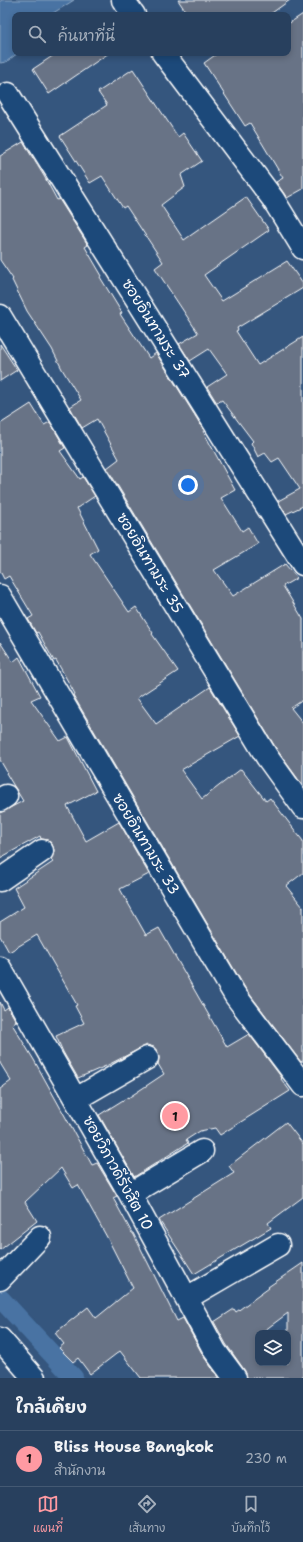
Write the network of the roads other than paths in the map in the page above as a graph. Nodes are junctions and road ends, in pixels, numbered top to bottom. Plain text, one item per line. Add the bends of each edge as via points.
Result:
1 (123, 0) edge
2 (132, 12) edge
3 (165, 56) edge
4 (8, 94) dead end
5 (303, 248) edge
6 (0, 316) edge
7 (303, 564) edge
8 (0, 596) edge
9 (303, 807) edge
10 (42, 851) dead end
11 (0, 880) edge
12 (0, 968) edge
13 (147, 1058) dead end
14 (303, 1085) edge
15 (76, 1099) junction
16 (202, 1151) dead end
17 (130, 1194) junction
18 (40, 1237) dead end
19 (278, 1245) dead end
20 (0, 1279) edge
21 (187, 1298) junction
22 (0, 1339) edge
23 (34, 1378) edge
24 (235, 1378) edge

1 - 2 street
3 - 5 street via 273,199
4 - 7 street, ซอยอินทามระ 37
6 - 9 street, ซอยอินทามระ 35 via 267,757
8 - 14 street, ซอยอินทามระ 33 via 235,995
10 - 11 street
12 - 15 street, ซอยวิภาวดีรังสิต 10
13 - 15 street
15 - 17 street, ซอยวิภาวดีรังสิต 10
16 - 17 street
17 - 21 street, ซอยวิภาวดีรังสิต 10
18 - 20 street
19 - 21 street
21 - 24 street, ซอยวิภาวดีรังสิต 10 via 215,1351
22 - 23 street

